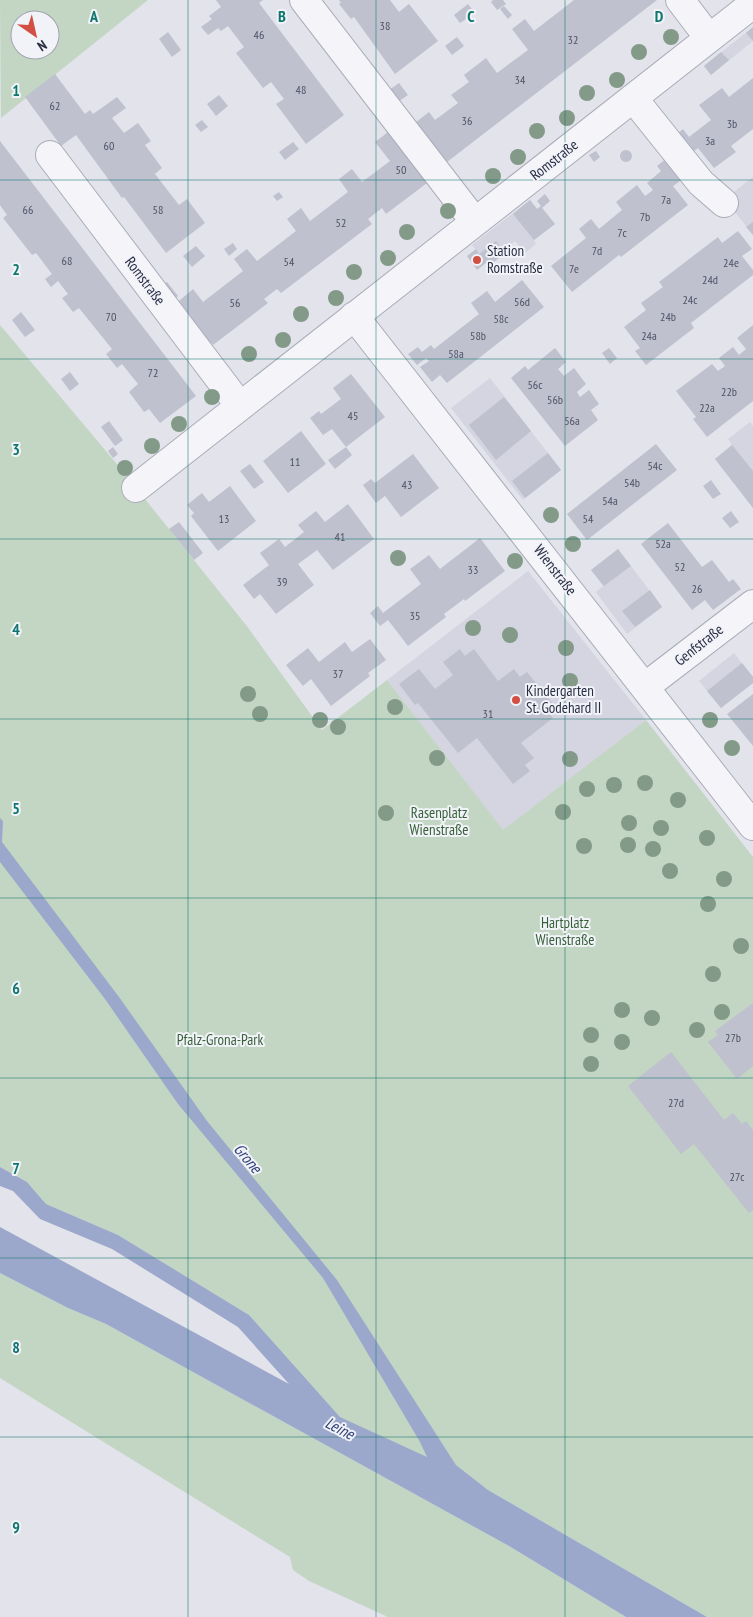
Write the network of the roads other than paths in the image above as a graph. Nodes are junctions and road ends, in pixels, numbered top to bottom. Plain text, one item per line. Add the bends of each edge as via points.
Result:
1 (304, 0) edge
2 (680, 0) edge
3 (753, 4) edge
4 (709, 38) junction
5 (633, 98) junction
6 (50, 155) dead end
7 (724, 203) dead end
8 (475, 222) junction
9 (354, 316) junction
10 (240, 406) junction
11 (136, 488) dead end
12 (753, 604) edge
13 (646, 686) junction
14 (753, 826) edge

1 - 8 street
2 - 4 street
3 - 4 street, Romstraße
4 - 5 street, Romstraße
5 - 7 street via 701,183
5 - 8 street, Romstraße
6 - 10 street, Romstraße
8 - 9 street, Romstraße
9 - 10 street, Romstraße
9 - 13 street, Wienstraße
10 - 11 street, Romstraße
12 - 13 street, Genfstraße
13 - 14 street, Wienstraße

